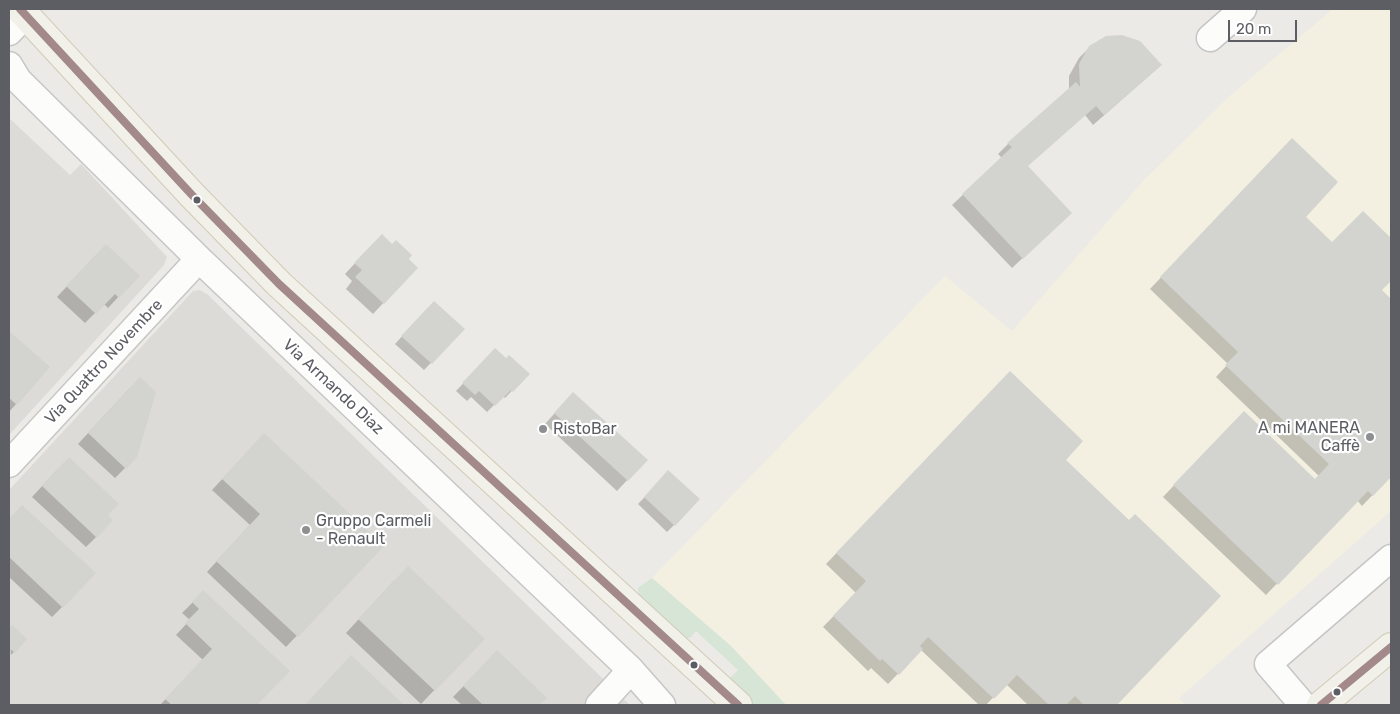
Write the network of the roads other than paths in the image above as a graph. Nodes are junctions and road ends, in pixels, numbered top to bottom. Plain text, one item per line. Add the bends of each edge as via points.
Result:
1 (1243, 9) edge
2 (18, 19) edge
3 (1210, 38) dead end
4 (9, 65) edge
5 (199, 260) junction
6 (9, 464) edge
7 (1391, 558) edge
8 (1391, 647) edge
9 (631, 670) junction
10 (599, 705) edge
11 (662, 705) edge
12 (738, 705) edge
13 (1302, 705) edge
14 (1321, 705) edge

1 - 3 street
2 - 12 main road via 279,284
4 - 5 street, Via Armando Diaz via 18,80
5 - 6 street, Via Quattro Novembre
5 - 9 street, Via Armando Diaz
7 - 13 street via 1268,664
8 - 14 main road
9 - 10 street
9 - 11 street, Via Armando Diaz

